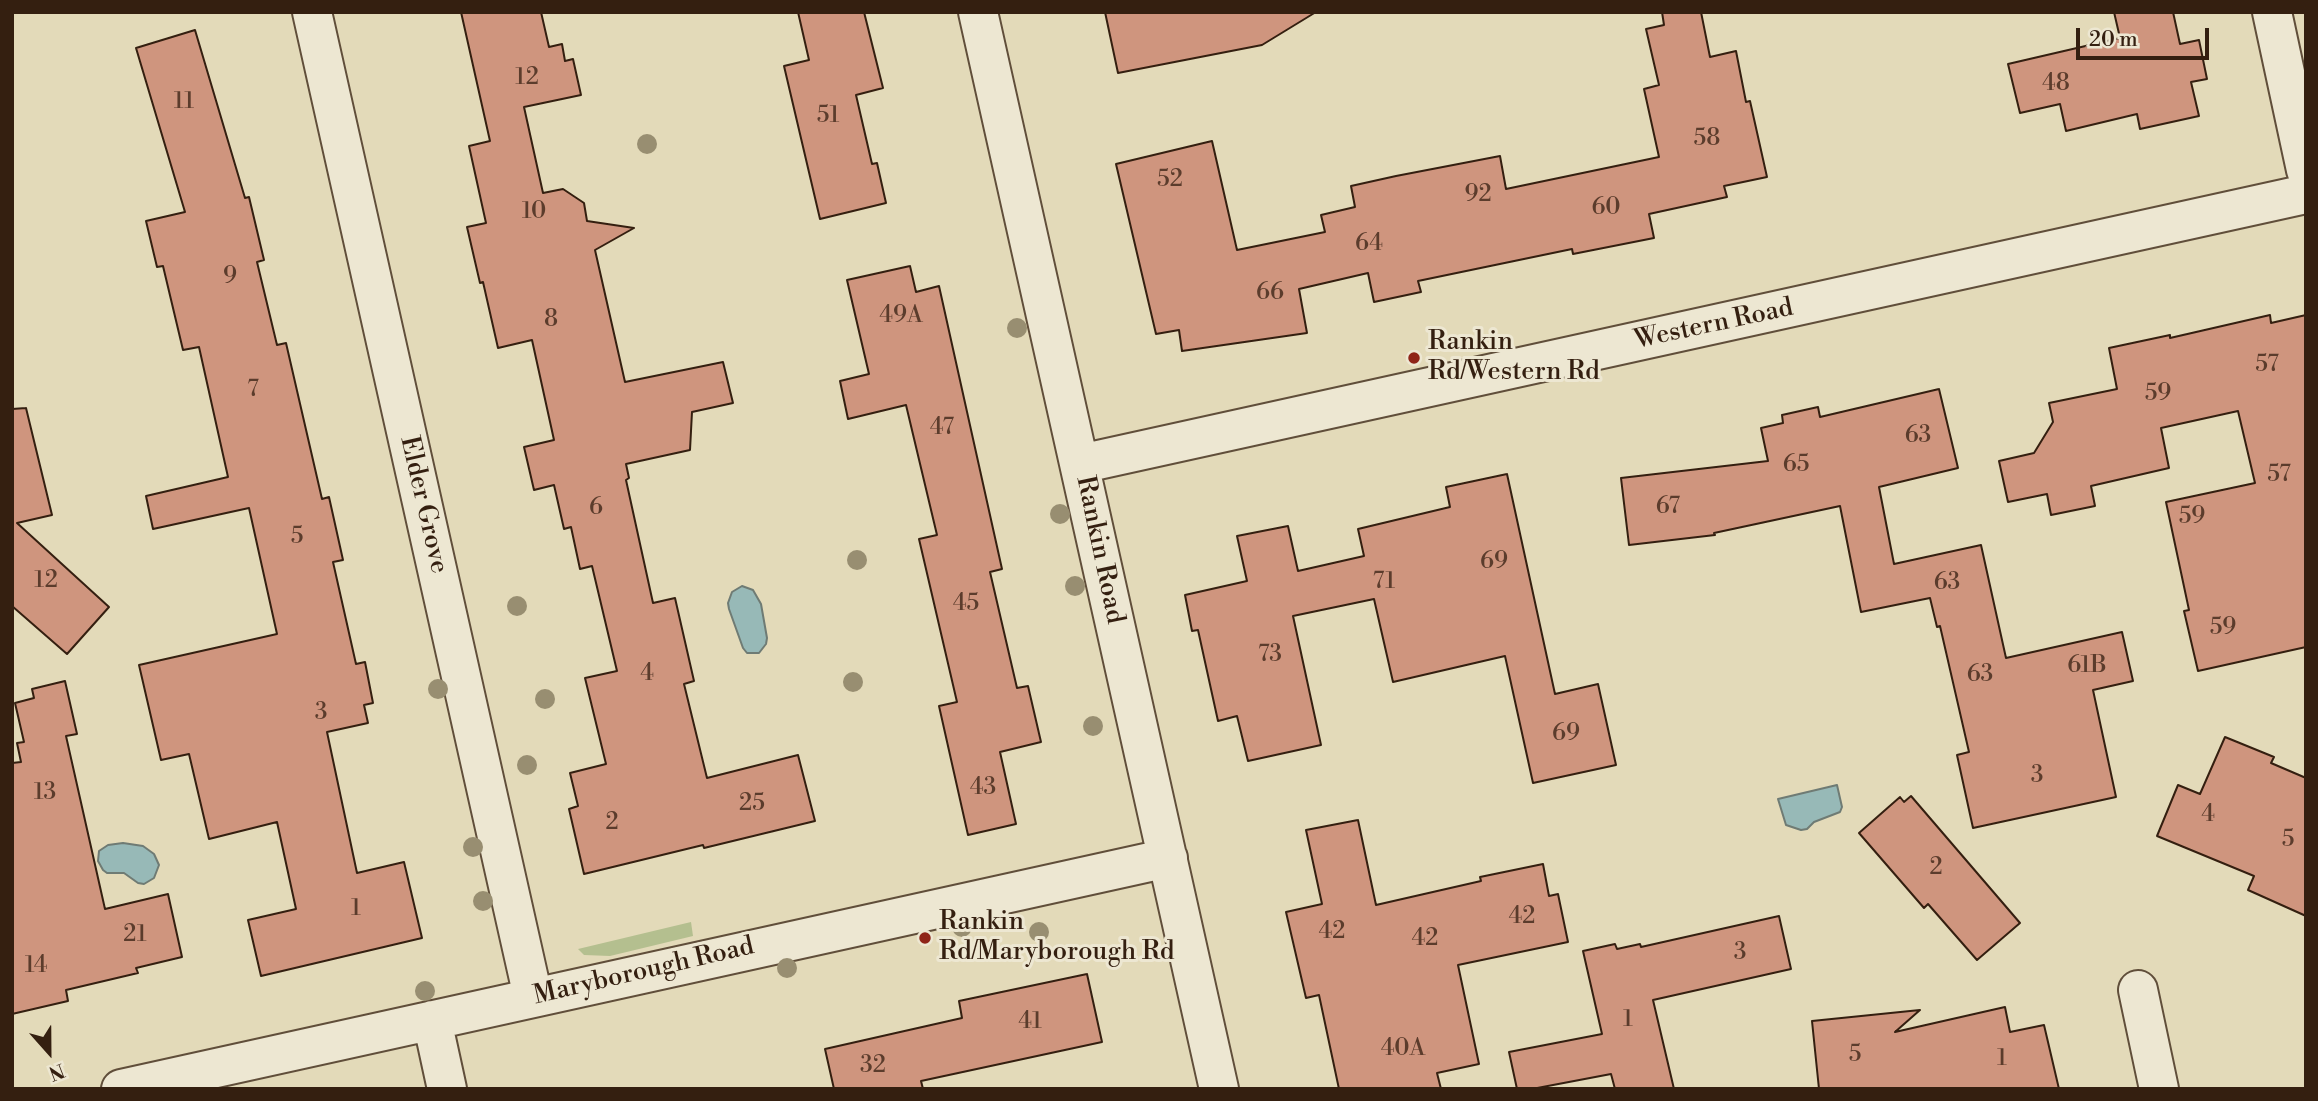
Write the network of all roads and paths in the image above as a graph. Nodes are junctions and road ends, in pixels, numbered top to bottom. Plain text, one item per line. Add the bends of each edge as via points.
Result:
1 (312, 12) edge
2 (978, 12) edge
3 (2272, 12) edge
4 (2306, 170) edge
5 (2306, 194) edge
6 (1080, 464) junction
7 (1168, 858) junction
8 (2138, 990) dead end
9 (533, 997) junction
10 (432, 1020) junction
11 (121, 1089) edge
12 (447, 1089) edge
13 (1219, 1089) edge
14 (2159, 1089) edge

1 - 9 street, Elder Grove
2 - 6 street, Rankin Road
3 - 4 street
5 - 6 street, Western Road
6 - 7 street, Rankin Road
7 - 9 street, Maryborough Road
7 - 13 street, Rankin Road
8 - 14 street
9 - 10 street, Maryborough Road
10 - 11 street, Maryborough Road
10 - 12 street

